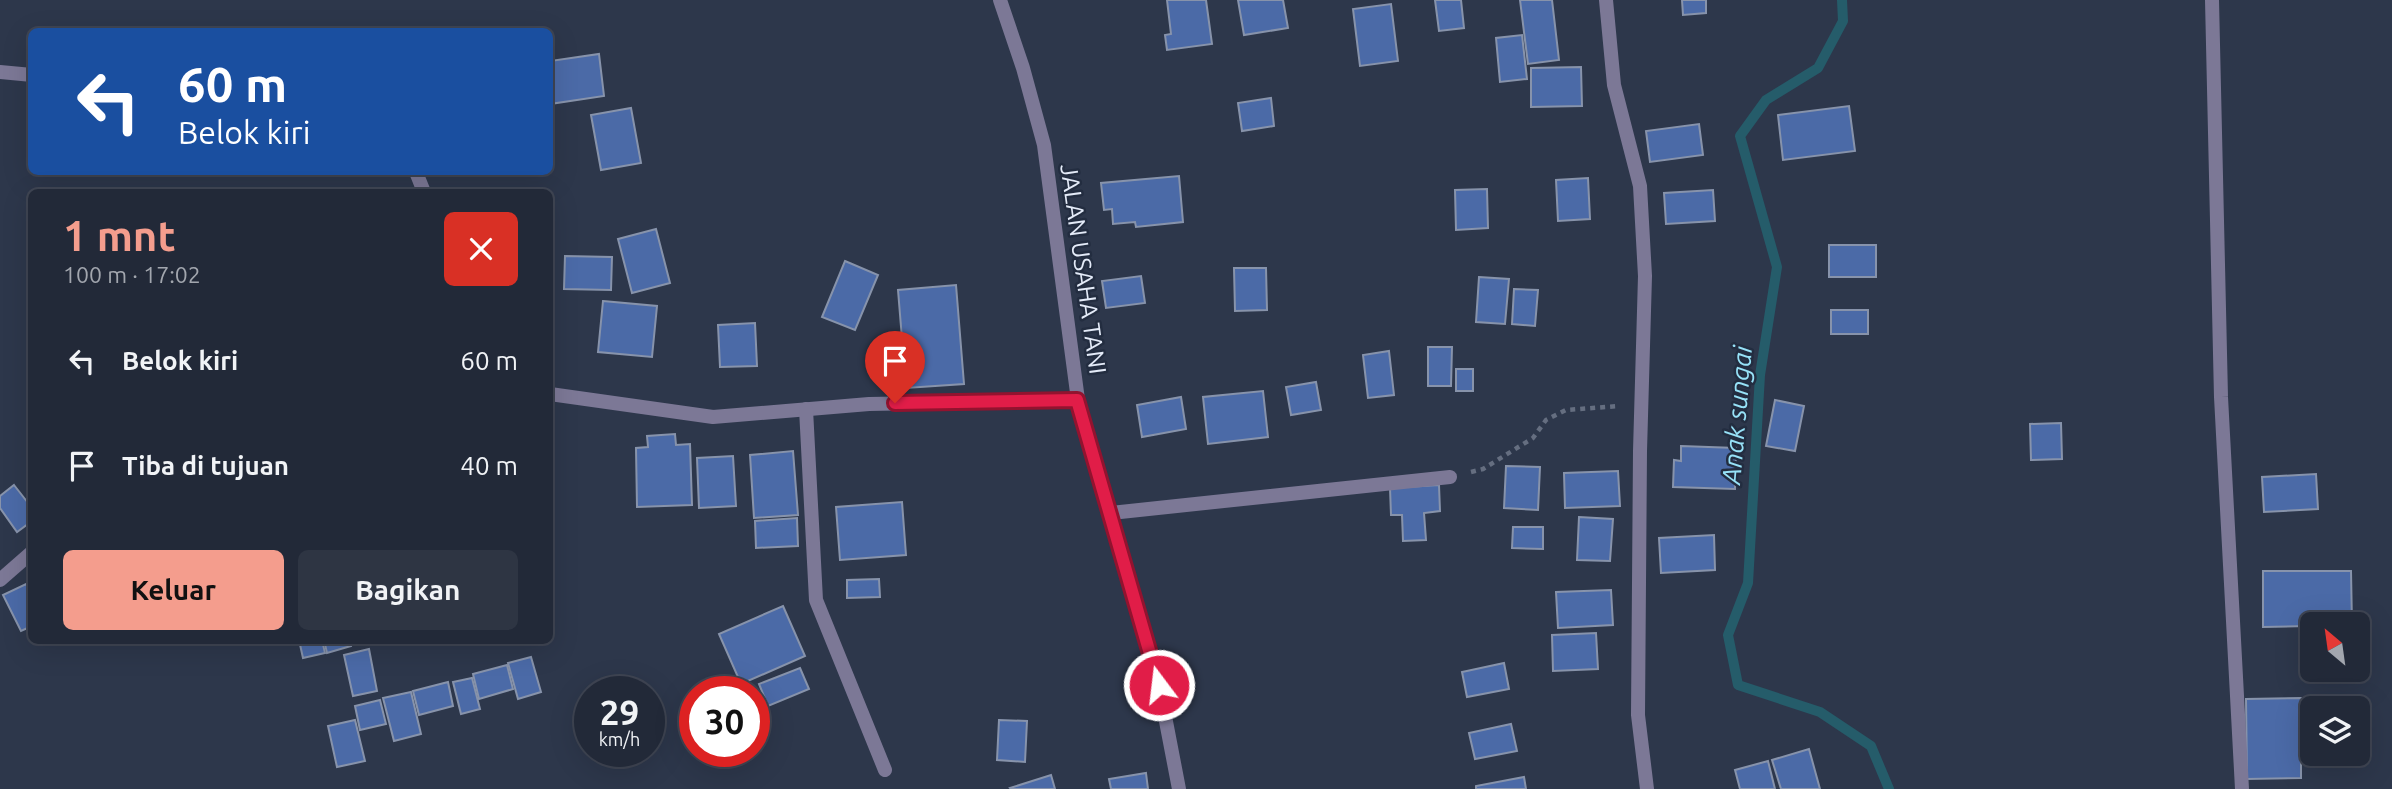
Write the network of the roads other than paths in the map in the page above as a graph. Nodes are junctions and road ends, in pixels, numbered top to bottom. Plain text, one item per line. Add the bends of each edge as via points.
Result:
1 (1000, 0) edge
2 (1606, 0) edge
3 (2212, 0) edge
4 (0, 72) edge
5 (28, 75) edge
6 (553, 394) edge
7 (1077, 400) junction
8 (806, 409) junction
9 (1450, 477) road end
10 (1111, 513) junction
11 (28, 556) edge
12 (0, 580) edge
13 (885, 770) dead end
14 (1179, 789) edge
15 (1647, 789) edge
16 (2242, 789) edge

1 - 7 street, JALAN USAHA TANI via 1044,145
2 - 15 street via 1614,85 1640,186 1645,276 1638,715
3 - 16 street via 2221,397
4 - 5 street
6 - 8 street via 713,417
7 - 8 street
7 - 10 street, JALAN USAHA TANI
8 - 13 street via 816,600
9 - 10 street
10 - 14 street, JALAN USAHA TANI via 1159,685
11 - 12 street

